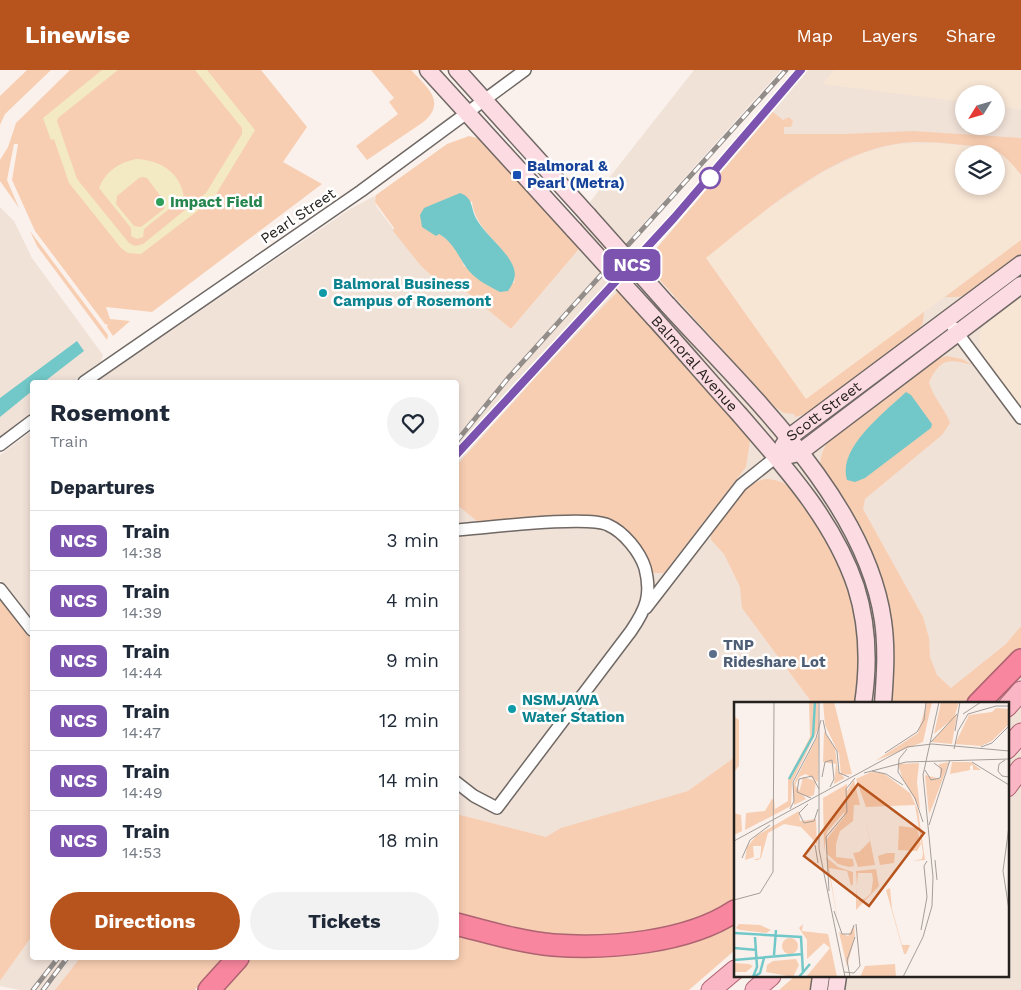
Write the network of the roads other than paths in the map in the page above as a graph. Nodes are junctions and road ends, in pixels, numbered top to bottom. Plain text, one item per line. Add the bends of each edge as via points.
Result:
1 (428, 70) edge
2 (457, 70) edge
3 (525, 70) edge
4 (483, 100) junction
5 (466, 112) junction
6 (1021, 264) edge
7 (1021, 285) edge
8 (946, 319) junction
9 (957, 334) junction
10 (87, 380) edge
11 (1021, 418) edge
12 (30, 422) edge
13 (788, 438) junction
14 (0, 445) edge
15 (799, 453) junction
16 (776, 457) junction
17 (459, 530) edge
18 (0, 589) edge
19 (644, 610) junction
20 (30, 627) edge
21 (1021, 660) edge
22 (1021, 691) edge
23 (863, 702) edge
24 (882, 702) edge
25 (980, 702) edge
26 (1008, 706) edge
27 (1021, 733) edge
28 (1008, 747) edge
29 (1021, 768) edge
30 (459, 784) edge
31 (1008, 786) edge
32 (734, 911) edge
33 (459, 925) edge
34 (236, 960) edge
35 (734, 971) edge
36 (769, 978) edge
37 (209, 990) edge
38 (711, 990) edge
39 (755, 990) edge

1 - 5 street, Balmoral Avenue
2 - 4 street, Balmoral Avenue
3 - 4 street, Pearl Street
4 - 5 street, Pearl Street
4 - 13 street, Balmoral Avenue, bridge
5 - 10 street, Pearl Street via 361,191
5 - 16 street, Balmoral Avenue, bridge
6 - 8 street, Scott Street
7 - 9 street, Scott Street
8 - 9 street
8 - 13 street, Scott Street
9 - 11 street
9 - 15 street, Scott Street
12 - 14 street
13 - 15 street, Balmoral Avenue
13 - 16 street, Scott Street
15 - 16 street, Scott Street
15 - 24 street, Balmoral Avenue via 855,534 877,592 886,660
16 - 19 street via 741,485
16 - 23 street, Balmoral Avenue via 838,544 857,590 867,646 868,673
17 - 19 street via 582,521 608,525 628,540 642,560 649,584
18 - 20 street
19 - 30 street via 584,695 496,808
21 - 25 highway
22 - 26 main road
27 - 28 main road
29 - 31 main road
32 - 33 highway via 700,928 616,945 554,945
34 - 37 highway
35 - 38 main road
36 - 39 main road

